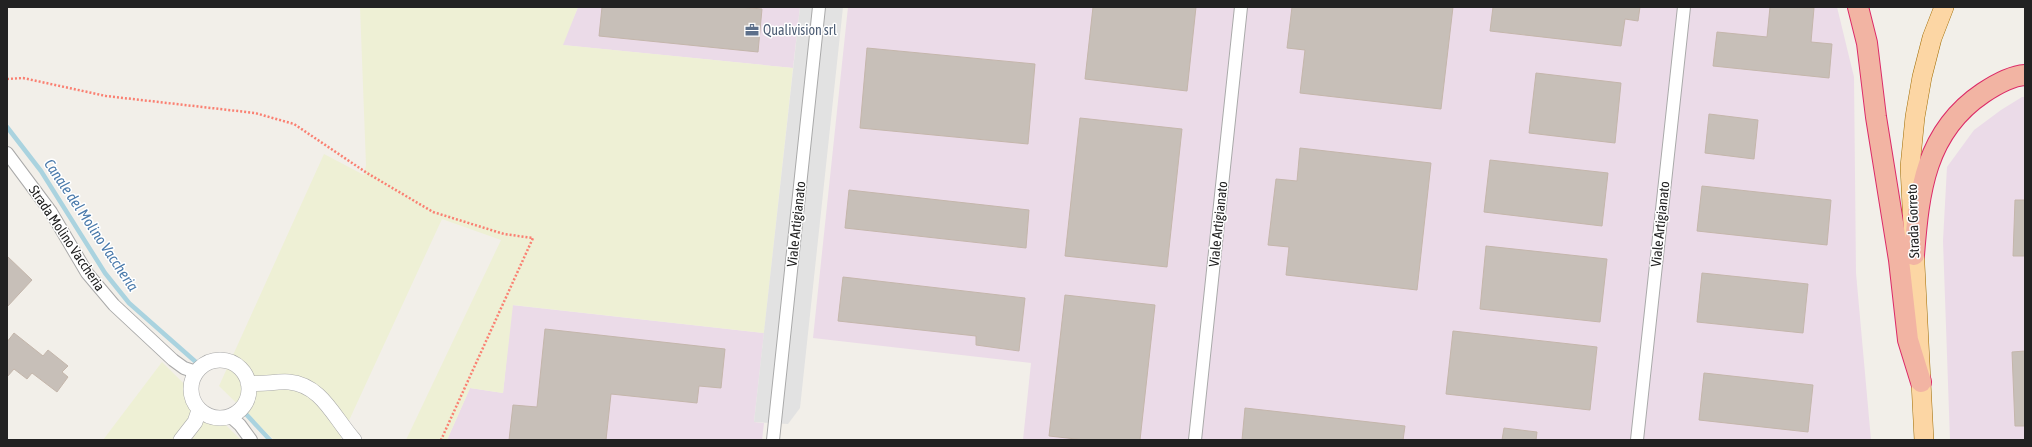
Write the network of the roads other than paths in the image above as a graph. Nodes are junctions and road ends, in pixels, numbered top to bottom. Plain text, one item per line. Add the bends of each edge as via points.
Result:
1 (819, 7) edge
2 (1241, 7) edge
3 (1684, 7) edge
4 (1858, 7) edge
5 (1944, 7) edge
6 (2025, 75) edge
7 (7, 153) edge
8 (1914, 255) junction
9 (190, 373) junction
10 (1921, 382) junction
11 (248, 387) junction
12 (200, 416) junction
13 (235, 418) junction
14 (181, 440) edge
15 (251, 440) edge
16 (354, 440) edge
17 (773, 440) edge
18 (1195, 440) edge
19 (1637, 440) edge
20 (1924, 440) edge

1 - 17 street, Viale Artigianato
2 - 18 street, Viale Artigianato
3 - 19 street, Viale Artigianato
4 - 10 highway via 1867,43 1899,260 1908,340
5 - 8 main road, Strada Gorreto via 1932,38 1915,117 1910,167
6 - 8 highway via 1994,85 1978,96 1946,129 1935,147 1918,202
7 - 9 street, Strada Molino Vaccheria via 51,212 88,273 114,305
8 - 10 main road, Strada Gorreto
9 - 11 street via 209,362 225,360 240,368
9 - 12 street via 191,396
10 - 20 main road, Strada Gorreto
11 - 13 street via 243,407
11 - 16 street via 286,382 306,386 324,400
12 - 13 street
12 - 14 street
13 - 15 street

